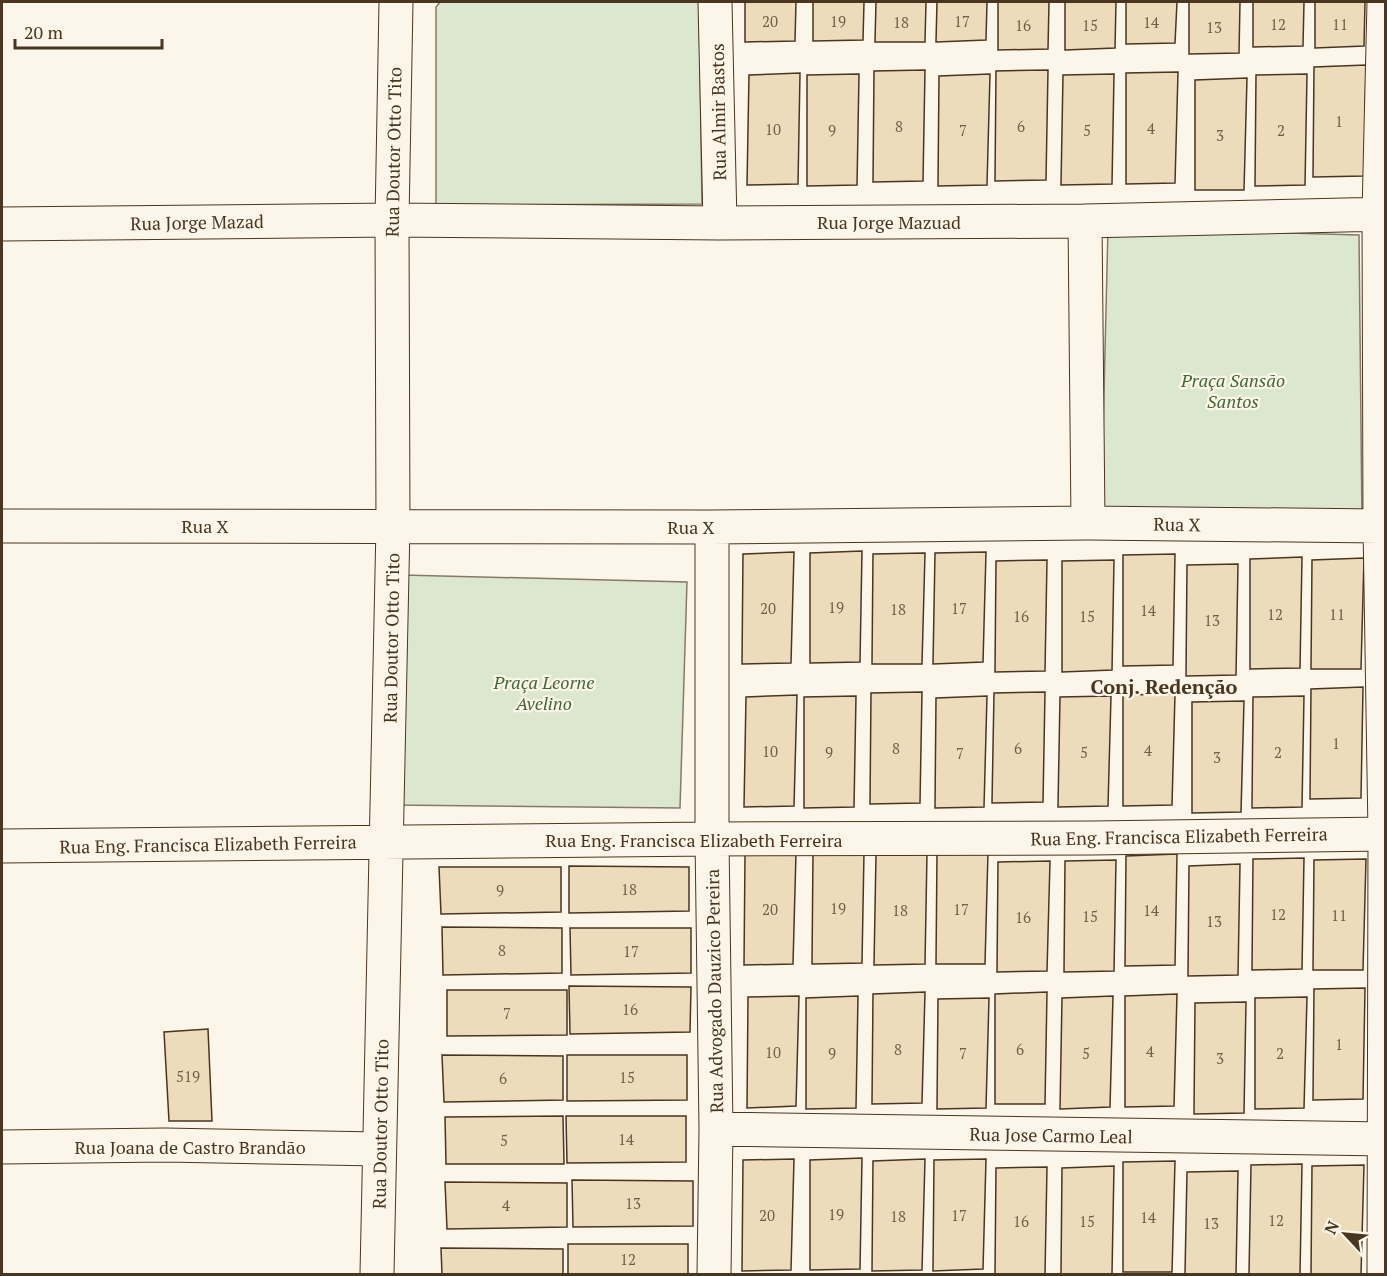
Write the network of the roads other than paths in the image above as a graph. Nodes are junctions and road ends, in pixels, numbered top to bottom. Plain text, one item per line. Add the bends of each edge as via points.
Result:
1 (396, 2) edge
2 (715, 2) edge
3 (1384, 2) edge
4 (1382, 214) edge
5 (392, 220) junction
6 (1085, 220) junction
7 (720, 223) junction
8 (2, 224) edge
9 (1088, 523) junction
10 (2, 526) edge
11 (393, 526) junction
12 (1380, 526) junction
13 (712, 527) junction
14 (1385, 834) edge
15 (711, 839) junction
16 (386, 843) junction
17 (2, 846) edge
18 (716, 1129) junction
19 (1385, 1139) edge
20 (2, 1147) edge
21 (379, 1149) junction
22 (377, 1275) edge
23 (714, 1275) edge
24 (1384, 1275) edge

1 - 5 street, Rua Doutor Otto Tito
2 - 7 street, Rua Almir Bastos
3 - 4 street
4 - 6 street, Rua Jorge Mazuad
4 - 12 street
5 - 7 street, Rua Jorge Mazuad
5 - 8 street, Rua Jorge Mazad
5 - 11 street, Rua Doutor Otto Tito
6 - 7 street, Rua Jorge Mazuad
6 - 9 street
9 - 12 street, Rua X
9 - 13 street, Rua X
10 - 11 street, Rua X
11 - 13 street, Rua X
11 - 16 street, Rua Doutor Otto Tito
12 - 14 street
13 - 15 street, Rua Advogado Dauzico Pereira
14 - 15 street, Rua Eng. Francisca Elizabeth Ferreira
14 - 19 street
15 - 16 street, Rua Eng. Francisca Elizabeth Ferreira
15 - 18 street, Rua Advogado Dauzico Pereira
16 - 17 street, Rua Eng. Francisca Elizabeth Ferreira
16 - 21 street, Rua Doutor Otto Tito
18 - 19 street, Rua Jose Carmo Leal
18 - 23 street, Rua Advogado Dauzico Pereira
19 - 24 street
20 - 21 street, Rua Joana de Castro Brandão
21 - 22 street, Rua Doutor Otto Tito

